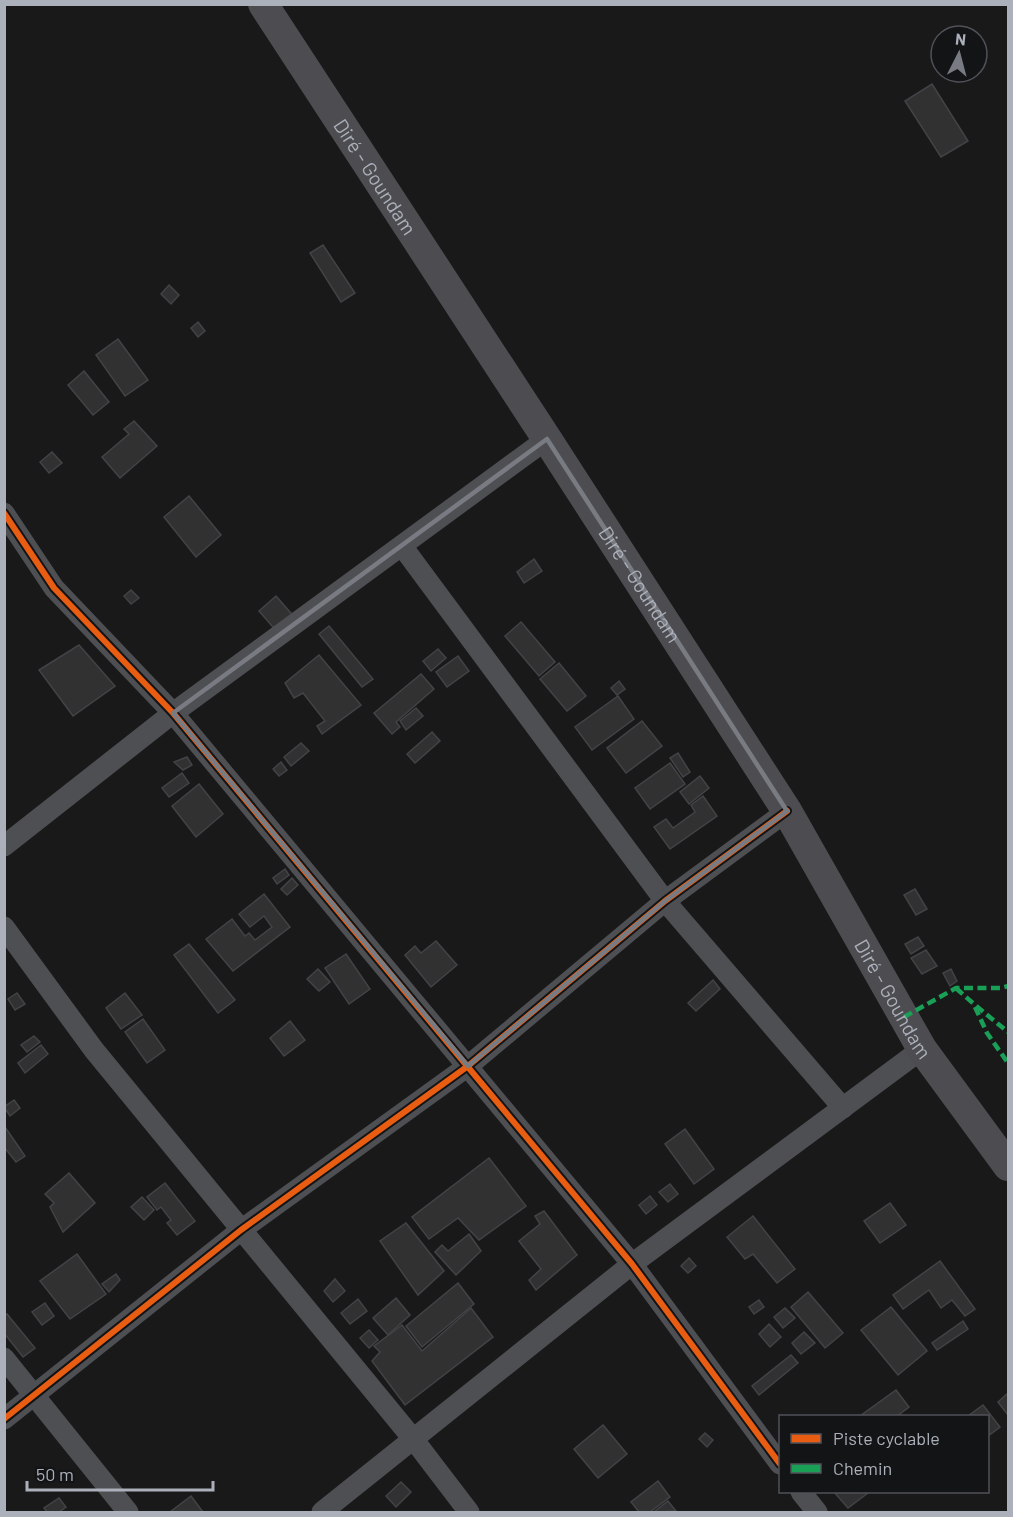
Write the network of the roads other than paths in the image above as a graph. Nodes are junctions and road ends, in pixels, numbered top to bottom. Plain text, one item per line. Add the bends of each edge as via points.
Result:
1 (263, 4) edge
2 (547, 439) junction
3 (4, 513) edge
4 (402, 546) junction
5 (173, 713) junction
6 (787, 812) junction
7 (4, 846) edge
8 (665, 901) junction
9 (4, 927) edge
10 (922, 1049) junction
11 (468, 1066) junction
12 (843, 1108) junction
13 (1008, 1166) edge
14 (241, 1230) junction
15 (632, 1264) junction
16 (4, 1358) edge
17 (35, 1395) junction
18 (4, 1419) edge
19 (414, 1440) junction
20 (779, 1463) edge
21 (803, 1493) edge
22 (128, 1512) edge
23 (322, 1512) edge
24 (469, 1512) edge
25 (817, 1512) edge

1 - 2 main road, Diré - Goundam
2 - 4 street
2 - 6 main road, Diré - Goundam
3 - 5 street via 54,588
4 - 5 street
4 - 8 street
5 - 7 street
5 - 11 street
6 - 8 street
6 - 10 main road, Diré - Goundam
8 - 11 street
8 - 12 street
9 - 14 street via 93,1050
10 - 12 street
10 - 13 main road, Diré - Goundam
11 - 14 street
11 - 15 street
12 - 15 street
14 - 17 street
14 - 19 street
15 - 19 street
15 - 20 street
16 - 17 street
17 - 18 street
17 - 22 street
19 - 23 street
19 - 24 street
21 - 25 street

